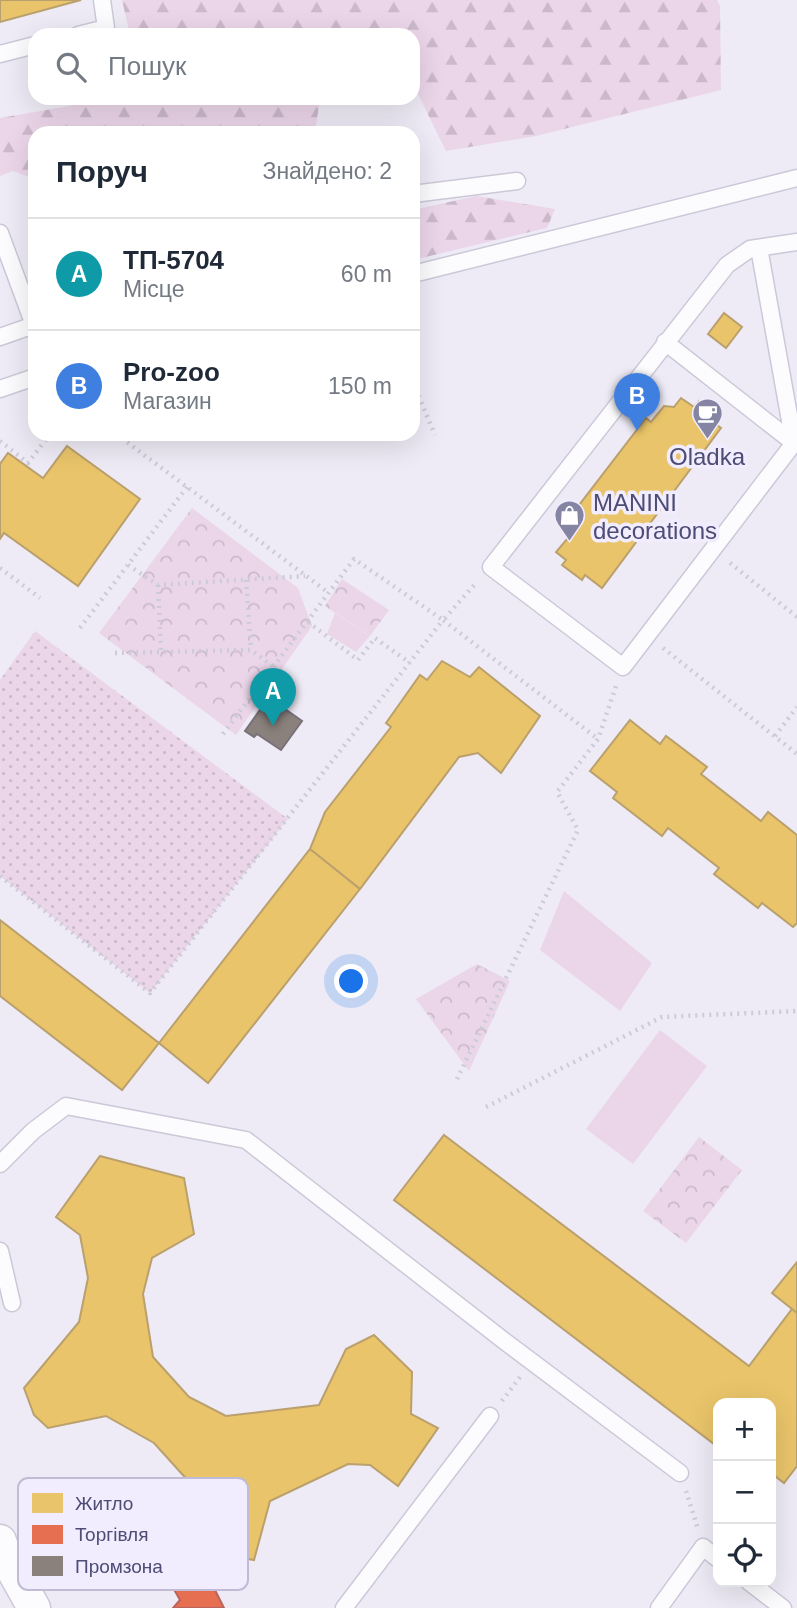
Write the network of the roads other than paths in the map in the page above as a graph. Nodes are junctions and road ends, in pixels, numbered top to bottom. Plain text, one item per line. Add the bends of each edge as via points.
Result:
1 (102, 0) edge
2 (106, 28) edge
3 (28, 47) edge
4 (0, 54) edge
5 (797, 178) edge
6 (517, 181) dead end
7 (420, 193) edge
8 (0, 233) edge
9 (797, 242) edge
10 (759, 248) junction
11 (5, 262) edge
12 (420, 272) edge
13 (28, 312) edge
14 (28, 327) edge
15 (0, 337) edge
16 (666, 342) junction
17 (28, 379) edge
18 (0, 389) edge
19 (795, 443) edge
20 (0, 1164) edge
21 (0, 1251) edge
22 (12, 1303) dead end
23 (490, 1416) road end
24 (680, 1473) road end
25 (0, 1541) edge
26 (713, 1555) edge
27 (18, 1579) edge
28 (756, 1587) edge
29 (24, 1590) edge
30 (34, 1608) edge
31 (344, 1608) edge
32 (659, 1608) edge
33 (783, 1608) edge

1 - 2 lane
3 - 4 lane
5 - 12 lane
6 - 7 lane
8 - 11 lane
9 - 10 lane
10 - 16 lane via 727,265
10 - 19 lane
11 - 13 lane
14 - 15 lane
16 - 19 lane
16 - 19 lane via 491,567 623,667
17 - 18 lane
20 - 24 lane via 66,1106 246,1140
21 - 22 lane
23 - 31 lane
25 - 27 street
26 - 32 lane via 703,1547
28 - 33 lane
29 - 30 street

